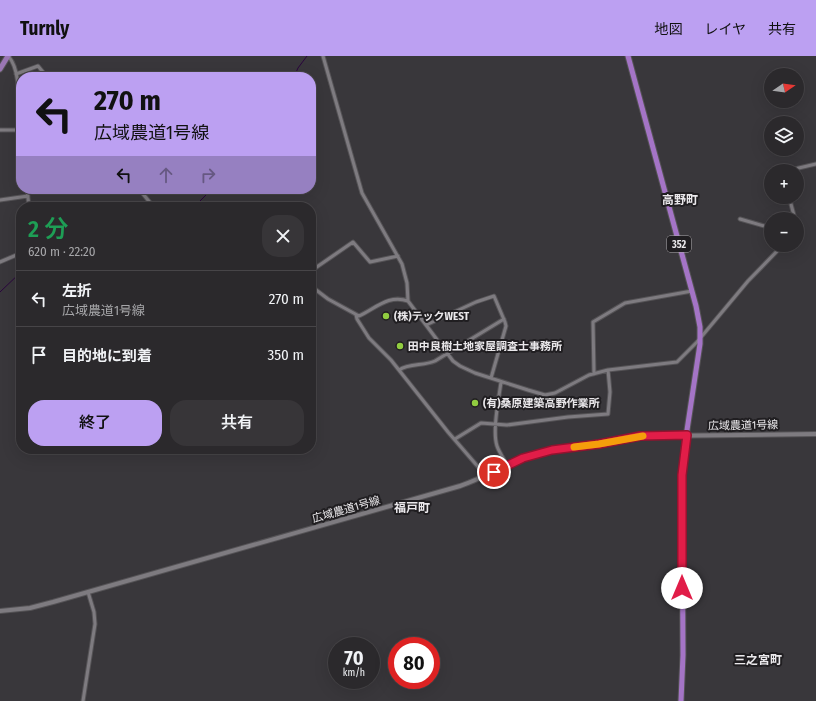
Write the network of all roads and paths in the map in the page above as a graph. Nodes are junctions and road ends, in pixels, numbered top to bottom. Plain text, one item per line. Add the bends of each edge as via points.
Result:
1 (8, 56) edge
2 (323, 56) edge
3 (628, 56) edge
4 (0, 69) edge
5 (22, 72) edge
6 (43, 72) edge
7 (16, 74) edge
8 (0, 130) edge
9 (16, 130) edge
10 (816, 164) edge
11 (804, 167) edge
12 (143, 194) edge
13 (28, 196) joint
14 (0, 200) edge
15 (29, 202) edge
16 (150, 202) edge
17 (740, 219) dead end
18 (764, 226) edge
19 (776, 252) edge
20 (16, 255) edge
21 (398, 256) junction
22 (0, 262) edge
23 (316, 268) edge
24 (316, 289) edge
25 (692, 291) junction
26 (408, 301) junction
27 (356, 315) junction
28 (504, 319) junction
29 (426, 325) junction
30 (700, 337) junction
31 (447, 354) junction
32 (399, 370) junction
33 (608, 370) junction
34 (594, 374) junction
35 (491, 378) junction
36 (501, 382) junction
37 (496, 423) junction
38 (816, 434) edge
39 (687, 435) junction
40 (455, 439) junction
41 (507, 465) junction
42 (485, 477) junction
43 (88, 592) junction
44 (0, 611) edge
45 (83, 701) edge
46 (681, 701) edge

1 - 4 main road
1 - 7 street
2 - 21 street via 362,193
3 - 25 highway, 352
5 - 6 street via 38,66
8 - 9 street
10 - 11 street
12 - 16 street
13 - 14 street
13 - 15 street
17 - 18 street
19 - 30 street
20 - 22 street
21 - 23 street via 370,262 353,242
21 - 26 street via 404,271
24 - 27 street
25 - 30 highway, 352 via 699,319
25 - 34 street via 625,303 593,322
26 - 27 street via 402,298 390,299 361,315
26 - 29 street
27 - 32 street via 369,338
28 - 29 street via 494,296
28 - 31 street
28 - 35 street via 506,326
29 - 31 street
30 - 33 street via 677,362
30 - 39 highway, 352
31 - 32 street via 428,364 402,367
31 - 35 street via 460,366
32 - 40 street
33 - 34 street
33 - 37 street via 608,414 507,425
34 - 36 street via 549,394
35 - 36 street
36 - 37 street
37 - 40 street via 478,424
37 - 41 street via 497,447
38 - 39 street, 広域農道1号線
39 - 41 street, 広域農道1号線 via 640,436 552,450
39 - 46 highway, 352 via 682,475
40 - 42 street
41 - 42 street, 広域農道1号線
42 - 43 street, 広域農道1号線
43 - 44 street, 広域農道1号線 via 30,608
43 - 45 street via 95,624

